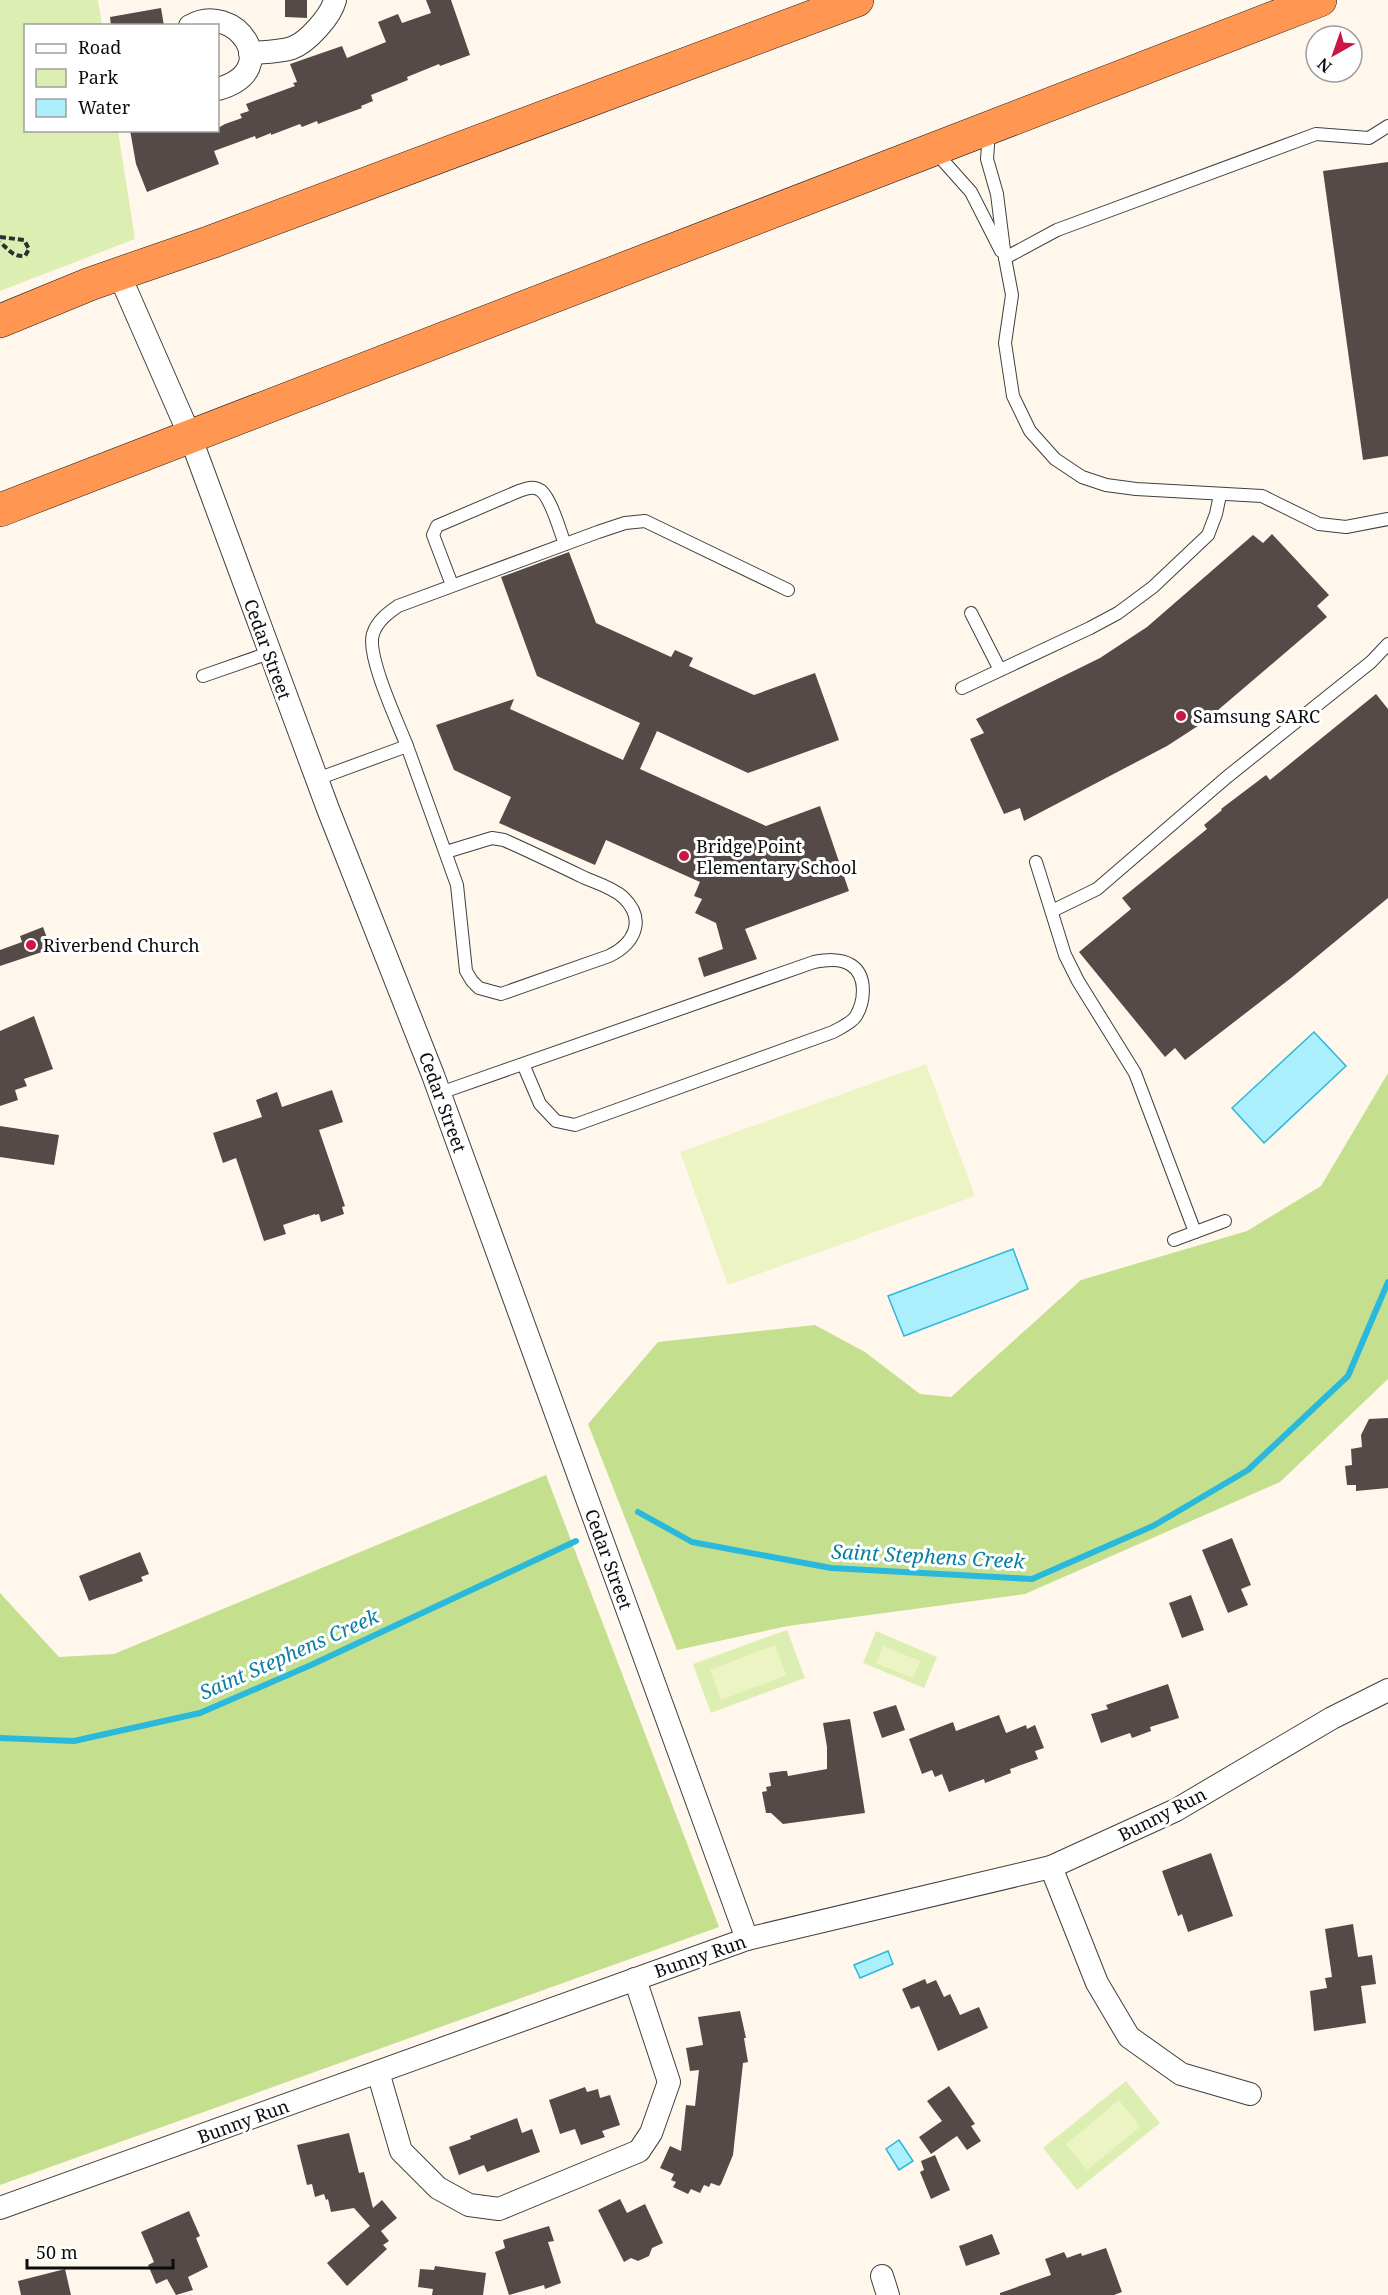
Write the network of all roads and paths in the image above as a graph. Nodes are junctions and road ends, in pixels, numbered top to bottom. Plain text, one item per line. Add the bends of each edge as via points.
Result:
1 (335, 0) edge
2 (857, 0) edge
3 (1320, 0) edge
4 (192, 24) edge
5 (250, 53) junction
6 (219, 89) edge
7 (1388, 126) edge
8 (989, 128) junction
9 (930, 151) junction
10 (0, 237) edge
11 (0, 242) edge
12 (1005, 258) junction
13 (119, 274) junction
14 (0, 321) edge
15 (190, 436) junction
16 (1220, 495) junction
17 (0, 510) edge
18 (1388, 519) edge
19 (565, 544) junction
20 (453, 585) junction
21 (788, 590) dead end
22 (971, 613) dead end
23 (1388, 644) edge
24 (269, 653) junction
25 (1000, 670) junction
26 (203, 676) dead end
27 (963, 688) dead end
28 (407, 746) junction
29 (316, 779) junction
30 (446, 852) junction
31 (1036, 862) dead end
32 (1052, 911) junction
33 (523, 1064) junction
34 (440, 1093) junction
35 (1226, 1221) dead end
36 (1195, 1232) junction
37 (1174, 1240) dead end
38 (1388, 1690) edge
39 (1052, 1867) junction
40 (747, 1939) junction
41 (635, 1979) junction
42 (378, 2072) junction
43 (1250, 2094) dead end
44 (0, 2208) edge

1 - 5 street via 319,27 294,48
2 - 13 highway
3 - 8 highway
4 - 5 street via 213,15 229,18 242,28 250,42
5 - 6 street via 244,74 232,85
7 - 12 lane via 1369,138 1316,134 1057,230
8 - 9 highway
8 - 12 lane via 987,159 997,194
9 - 12 lane via 939,155 971,192
9 - 15 highway
10 - 11 path via 24,240 29,249 25,256 18,256
12 - 16 lane via 1012,295 1005,343 1012,396 1030,431 1055,459 1082,477 1106,485
13 - 14 highway
13 - 15 street, Cedar Street
15 - 17 highway
15 - 24 street, Cedar Street
16 - 18 lane via 1262,496 1319,524 1346,527
16 - 25 lane via 1208,535 1153,587 1109,618
19 - 20 lane
19 - 20 lane via 546,495 538,489 519,491 437,526 433,535
19 - 21 lane via 625,523 645,521
20 - 28 lane via 398,606 383,617 372,634 373,657
22 - 25 lane
23 - 32 lane via 1097,889
24 - 26 lane
24 - 29 street, Cedar Street
25 - 27 lane
28 - 29 lane
28 - 30 lane
29 - 34 street, Cedar Street
30 - 30 lane via 457,885 466,971 480,988 501,994 609,956 620,950 636,928 623,897 504,840 492,838
31 - 32 lane
32 - 36 lane via 1065,955 1078,981 1135,1074
33 - 33 lane via 540,1104 556,1120 574,1125 833,1032 855,1018 863,999 863,982 852,966 834,960 814,962
33 - 34 lane
34 - 40 street, Cedar Street
35 - 36 lane
36 - 37 lane
38 - 39 street, Bunny Run via 1332,1718 1176,1810
39 - 40 street, Bunny Run
39 - 43 street via 1097,1983 1129,2037 1181,2074
40 - 41 street, Bunny Run
41 - 42 street, Bunny Run
41 - 42 street via 669,2082 651,2133 639,2151 499,2208 469,2205 438,2188 401,2151
42 - 44 street, Bunny Run

